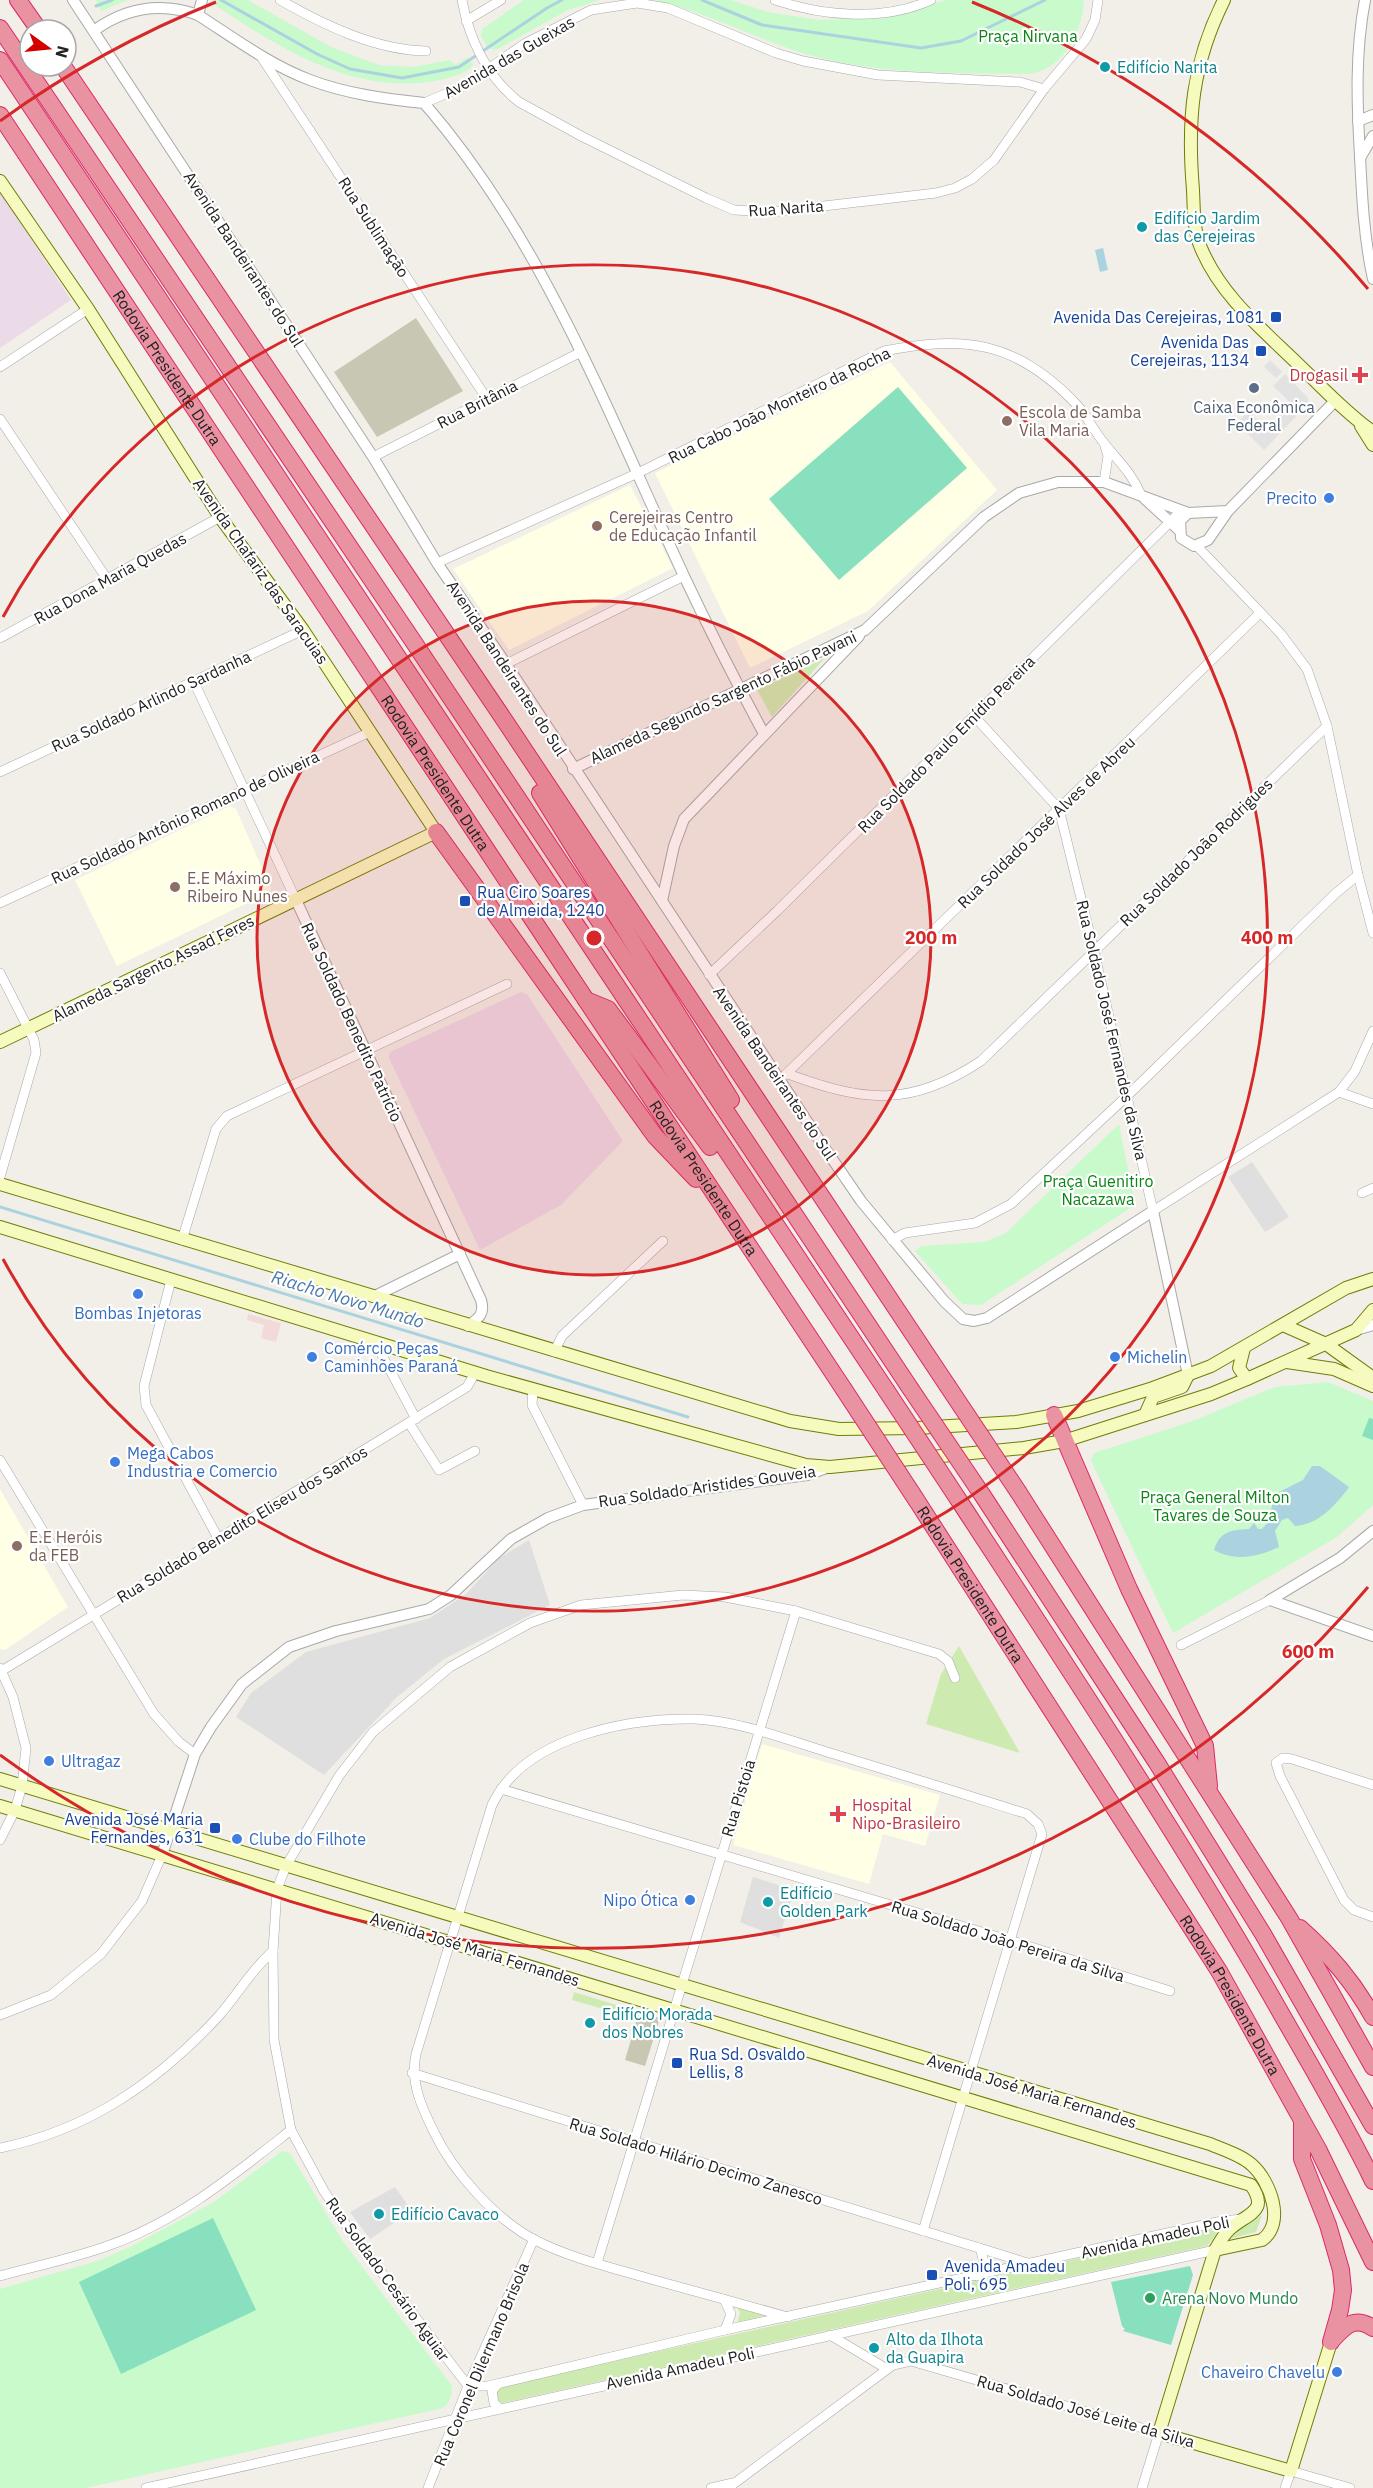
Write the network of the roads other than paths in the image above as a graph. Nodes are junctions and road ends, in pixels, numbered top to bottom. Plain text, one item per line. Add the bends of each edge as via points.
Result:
1 (18, 0) edge
2 (74, 0) edge
3 (280, 0) edge
4 (462, 0) edge
5 (501, 0) edge
6 (775, 0) edge
7 (931, 0) edge
8 (1098, 0) edge
9 (1224, 0) edge
10 (1365, 0) edge
11 (200, 7) edge
12 (31, 18) edge
13 (466, 21) junction
14 (0, 28) edge
15 (95, 30) junction
16 (426, 51) dead end
17 (260, 55) junction
18 (0, 60) edge
19 (486, 64) junction
20 (71, 78) edge
21 (1044, 89) junction
22 (424, 103) junction
23 (0, 115) edge
24 (1373, 116) edge
25 (1358, 121) junction
26 (1373, 136) edge
27 (1360, 158) junction
28 (0, 181) edge
29 (1373, 279) edge
30 (88, 309) junction
31 (581, 352) junction
32 (0, 367) edge
33 (487, 399) junction
34 (1335, 401) junction
35 (0, 419) edge
36 (1359, 422) junction
37 (1373, 432) edge
38 (1104, 443) junction
39 (1373, 445) edge
40 (373, 457) junction
41 (638, 473) junction
42 (1104, 482) junction
43 (1141, 495) junction
44 (1228, 511) junction
45 (1189, 512) junction
46 (220, 517) junction
47 (1175, 526) junction
48 (1211, 535) junction
49 (1196, 545) junction
50 (437, 563) junction
51 (684, 576) junction
52 (107, 579) junction
53 (1260, 613) junction
54 (303, 630) junction
55 (865, 630) junction
56 (0, 638) edge
57 (507, 664) junction
58 (194, 682) junction
59 (740, 690) junction
60 (974, 716) junction
61 (507, 724) junction
62 (1327, 726) junction
63 (370, 732) junction
64 (764, 734) junction
65 (573, 769) junction
66 (0, 772) edge
67 (243, 788) junction
68 (1059, 809) junction
69 (436, 832) junction
70 (1358, 875) junction
71 (296, 900) junction
72 (662, 902) junction
73 (0, 903) edge
74 (1373, 933) edge
75 (1095, 951) junction
76 (0, 973) edge
77 (708, 975) junction
78 (507, 984) dead end
79 (585, 999) junction
80 (27, 1029) junction
81 (1373, 1032) edge
82 (0, 1042) edge
83 (365, 1051) junction
84 (783, 1077) junction
85 (1339, 1092) junction
86 (1126, 1097) junction
87 (1373, 1104) edge
88 (747, 1145) junction
89 (731, 1161) junction
90 (0, 1177) edge
91 (0, 1184) edge
92 (710, 1188) junction
93 (1373, 1188) edge
94 (1362, 1193) dead end
95 (1153, 1211) junction
96 (0, 1227) edge
97 (182, 1240) junction
98 (892, 1240) junction
99 (663, 1241) dead end
100 (460, 1254) junction
101 (1373, 1279) edge
102 (171, 1280) junction
103 (373, 1297) junction
104 (1373, 1310) edge
105 (1283, 1325) junction
106 (1373, 1325) edge
107 (468, 1326) junction
108 (1356, 1330) junction
109 (375, 1342) junction
110 (1326, 1344) junction
111 (1244, 1348) junction
112 (554, 1352) junction
113 (1286, 1362) junction
114 (475, 1373) junction
115 (1188, 1375) junction
116 (1373, 1378) edge
117 (1247, 1379) junction
118 (1373, 1386) edge
119 (533, 1389) junction
120 (1054, 1415) junction
121 (1145, 1415) junction
122 (412, 1421) junction
123 (1064, 1441) junction
124 (475, 1451) dead end
125 (0, 1460) edge
126 (830, 1467) junction
127 (583, 1505) junction
128 (1373, 1531) edge
129 (218, 1538) junction
130 (1270, 1600) junction
131 (796, 1611) junction
132 (94, 1615) junction
133 (1373, 1636) edge
134 (1181, 1645) dead end
135 (1, 1669) edge
136 (955, 1678) dead end
137 (759, 1731) junction
138 (195, 1754) junction
139 (0, 1779) edge
140 (1371, 1782) edge
141 (22, 1786) junction
142 (501, 1789) junction
143 (1210, 1792) junction
144 (0, 1806) edge
145 (15, 1810) junction
146 (170, 1831) junction
147 (0, 1840) edge
148 (722, 1854) junction
149 (162, 1855) junction
150 (286, 1866) junction
151 (277, 1889) junction
152 (1373, 1917) edge
153 (458, 1918) junction
154 (1289, 1918) junction
155 (1010, 1940) junction
156 (450, 1942) junction
157 (273, 1950) junction
158 (681, 1986) junction
159 (1170, 1991) dead end
160 (674, 2010) junction
161 (0, 2014) edge
162 (1373, 2017) edge
163 (1373, 2067) edge
164 (412, 2073) junction
165 (971, 2073) junction
166 (964, 2097) junction
167 (1302, 2119) junction
168 (1373, 2126) edge
169 (291, 2130) junction
170 (634, 2142) junction
171 (0, 2148) edge
172 (1227, 2151) junction
173 (1220, 2174) junction
174 (1373, 2181) edge
175 (1244, 2219) junction
176 (923, 2230) junction
177 (534, 2240) junction
178 (980, 2248) junction
179 (1215, 2250) junction
180 (1373, 2262) edge
181 (597, 2264) junction
182 (1033, 2264) junction
183 (0, 2276) edge
184 (977, 2276) junction
185 (724, 2299) junction
186 (788, 2317) junction
187 (1373, 2328) edge
188 (726, 2330) junction
189 (830, 2335) junction
190 (1330, 2342) junction
191 (887, 2369) junction
192 (498, 2384) junction
193 (468, 2386) junction
194 (498, 2408) junction
195 (456, 2417) junction
196 (1159, 2433) junction
197 (1291, 2471) junction
198 (731, 2485) edge
199 (152, 2488) edge
200 (428, 2488) edge
201 (711, 2488) edge
202 (1142, 2488) edge
203 (1285, 2488) edge
204 (1350, 2488) edge

1 - 12 highway
2 - 15 street, Avenida Bandeirantes do Sul
3 - 16 street via 312,19 388,47
4 - 13 street, Rua Narita
5 - 13 street
6 - 7 street via 827,13 859,15 908,8
8 - 21 street, Rua Narita via 1095,20 1086,39
9 - 34 main road via 1200,57 1191,102 1196,234 1214,275 1236,304
10 - 25 street via 1358,57
11 - 15 street, Avenida das Gueixas via 146,8
11 - 17 street, Avenida das Gueixas
13 - 19 street, Rua Narita
14 - 88 highway via 409,634
15 - 40 street, Avenida Bandeirantes do Sul
17 - 22 street, Avenida das Gueixas via 328,86
17 - 33 street, Rua Sublimação
18 - 89 highway, Rodovia Presidente Dutra
19 - 21 street, Avenida das Gueixas via 591,10 638,3 668,8 803,61 878,75 1020,82
19 - 21 street, Rua Narita via 508,93 532,110 706,198 748,212 901,198 955,188 994,160
19 - 22 street, Avenida das Gueixas via 464,86
20 - 61 highway
22 - 31 street via 460,143 500,201
23 - 79 highway, Rodovia Presidente Dutra
24 - 25 street
25 - 27 street
26 - 27 street
27 - 29 street via 1362,205
28 - 30 main road, Avenida Chafariz das Saracuias
30 - 32 street
30 - 46 main road, Avenida Chafariz das Saracuias
31 - 33 street, Rua Britânia
31 - 41 street
33 - 40 street, Rua Britânia
34 - 36 main road
34 - 44 street
35 - 52 street
36 - 37 main road
36 - 39 main road
38 - 41 street, Rua Cabo João Monteiro da Rocha via 1078,406 1045,375 1005,353 972,343 925,343 884,351
38 - 42 street via 1108,456
38 - 43 street, Rua Cabo João Monteiro da Rocha via 1134,476
40 - 50 street, Avenida Bandeirantes do Sul
41 - 50 street, Rua Cabo João Monteiro da Rocha
41 - 51 street
42 - 43 street, Alameda Segundo Sargento Fábio Pavani
42 - 55 street, Alameda Segundo Sargento Fábio Pavani via 1075,480 1038,486 1000,503
43 - 45 street, Alameda Segundo Sargento Fábio Pavani
43 - 47 street, Alameda Segundo Sargento Fábio Pavani
44 - 45 street
44 - 48 street
45 - 47 street
45 - 48 street via 1211,524
46 - 52 street, Rua Dona Maria Quedas
46 - 54 main road, Avenida Chafariz das Saracuias
47 - 49 street via 1184,542
47 - 60 street, Rua Soldado Paulo Emídio Pereira
48 - 49 street
49 - 53 street
50 - 57 street, Avenida Bandeirantes do Sul
51 - 57 street
51 - 59 street
52 - 56 street, Rua Dona Maria Quedas
53 - 62 street via 1307,669
53 - 68 street, Rua Soldado José Alves de Abreu
54 - 58 street, Rua Soldado Arlindo Sardanha
54 - 63 main road, Avenida Chafariz das Saracuias
55 - 59 street, Alameda Segundo Sargento Fábio Pavani
55 - 64 street
57 - 65 street, Avenida Bandeirantes do Sul
58 - 66 street, Rua Soldado Arlindo Sardanha
58 - 67 street, Rua Soldado Benedito Patrício
59 - 64 street
59 - 65 street, Alameda Segundo Sargento Fábio Pavani
60 - 68 street, Rua Soldado José Fernandes da Silva
60 - 77 street, Rua Soldado Paulo Emídio Pereira
61 - 88 highway via 516,754 742,1119
61 - 143 highway, bridge via 947,1385
62 - 70 street
62 - 75 street, Rua Soldado João Rodrigues
63 - 67 street, Rua Soldado Antônio Romano de Oliveira
63 - 69 main road, Avenida Chafariz das Saracuias
64 - 72 street via 684,819
65 - 72 street, Avenida Bandeirantes do Sul
67 - 71 street, Rua Soldado Benedito Patrício
67 - 73 street, Rua Soldado Antônio Romano de Oliveira
68 - 75 street, Rua Soldado José Fernandes da Silva
68 - 84 street, Rua Soldado José Alves de Abreu
69 - 71 main road, Alameda Sargento Assad Feres
69 - 92 highway via 655,1136 685,1170
70 - 74 street
70 - 86 street
71 - 80 main road, Alameda Sargento Assad Feres
71 - 83 street, Rua Soldado Benedito Patrício
72 - 77 street, Avenida Bandeirantes do Sul
75 - 84 street, Rua Soldado João Rodrigues via 981,1061 925,1090 881,1098
75 - 86 street, Rua Soldado José Fernandes da Silva
76 - 80 street
77 - 84 street, Avenida Bandeirantes do Sul
78 - 83 street
79 - 89 highway via 608,1009 710,1147
79 - 92 highway, Rodovia Presidente Dutra
80 - 82 main road, Alameda Sargento Assad Feres
80 - 90 street via 36,1046 35,1064
81 - 85 street via 1355,1071
83 - 97 street via 234,1111 221,1122
83 - 100 street, Rua Soldado Benedito Patrício
84 - 98 street, Avenida Bandeirantes do Sul via 861,1201
85 - 87 street
85 - 95 street
86 - 95 street, Rua Soldado José Fernandes da Silva
86 - 98 street via 1000,1212 968,1225 905,1233
88 - 168 highway, bridge via 1157,1763 1263,1934
89 - 174 highway, Rodovia Presidente Dutra, bridge via 1150,1794 1342,2118
91 - 97 main road
92 - 167 highway, Rodovia Presidente Dutra, bridge via 1219,1971
93 - 94 street
95 - 98 street, Avenida Bandeirantes do Sul via 987,1318 974,1321 963,1319 944,1301
95 - 115 street, Rua Soldado José Fernandes da Silva
96 - 102 main road
97 - 103 main road
99 - 112 street via 562,1336
100 - 103 street
100 - 107 street, Rua Soldado Benedito Patrício via 483,1308 481,1317
101 - 105 main road via 1346,1288
102 - 109 main road
102 - 129 street via 145,1380 146,1405
103 - 107 main road
104 - 108 main road
105 - 110 main road
105 - 111 main road
106 - 108 street
107 - 112 main road
108 - 110 main road
109 - 114 main road
109 - 122 street
110 - 113 main road
110 - 116 main road
111 - 115 main road
111 - 117 main road via 1239,1368
112 - 120 main road via 799,1423 838,1429 1016,1422
113 - 117 main road
113 - 118 main road via 1334,1370
114 - 119 main road
114 - 122 street, Rua Soldado Benedito Eliseu dos Santos via 467,1387
115 - 120 main road
115 - 121 main road via 1182,1387 1153,1397
117 - 121 main road
119 - 126 main road via 806,1465
119 - 127 street via 532,1405
120 - 123 highway
121 - 123 main road
122 - 124 street via 439,1470
122 - 129 street, Rua Soldado Benedito Eliseu dos Santos
123 - 126 main road
123 - 143 highway via 1129,1589 1205,1746
125 - 132 street
126 - 127 street, Rua Soldado Aristides Gouveia via 807,1475
127 - 138 street, Rua Soldado Aristides Gouveia via 548,1518 511,1539 451,1595 429,1609 336,1631 289,1647 242,1683
128 - 130 street via 1340,1558
129 - 132 street, Rua Soldado Benedito Eliseu dos Santos
130 - 133 street
130 - 134 street
131 - 136 street via 939,1654 948,1661
131 - 137 street, Rua Pistoia
131 - 150 street via 764,1603 683,1594 581,1605 530,1623 450,1667 373,1732 339,1776
132 - 135 street, Rua Soldado Benedito Eliseu dos Santos
132 - 138 street via 154,1714
135 - 141 street via 21,1722 26,1748
137 - 142 street via 696,1719 623,1724 538,1754
137 - 148 street, Rua Pistoia
137 - 155 street via 1027,1814 1042,1834
138 - 146 street, Rua Soldado Aristides Gouveia
139 - 141 main road, Avenida José Maria Fernandes
140 - 152 street via 1307,1763 1282,1758 1276,1763 1344,1900 1354,1910
141 - 145 street
141 - 146 main road, Avenida José Maria Fernandes
142 - 148 street, Rua Soldado João Pereira da Silva
142 - 153 street via 492,1805
143 - 154 highway
144 - 145 main road, Avenida José Maria Fernandes
145 - 147 street
145 - 149 main road, Avenida José Maria Fernandes
146 - 149 street, Rua Soldado Aristides Gouveia
146 - 150 main road, Avenida José Maria Fernandes
148 - 155 street, Rua Soldado João Pereira da Silva
148 - 158 street, Rua Pistoia
149 - 151 main road, Avenida José Maria Fernandes
149 - 161 street via 142,1901 101,1954 51,1995
150 - 151 street
150 - 153 main road, Avenida José Maria Fernandes
151 - 156 main road, Avenida José Maria Fernandes
151 - 157 street, Rua Soldado Cesário Aguiar
153 - 156 street
153 - 158 main road, Avenida José Maria Fernandes
154 - 162 highway via 1356,1985
154 - 163 highway
155 - 159 street, Rua Soldado João Pereira da Silva
155 - 165 street
156 - 160 main road, Avenida José Maria Fernandes
156 - 164 street
157 - 169 street, Rua Soldado Cesário Aguiar via 274,2040
157 - 171 street via 254,1968 219,2016 133,2094 92,2117 30,2142
158 - 160 street
158 - 165 main road, Avenida José Maria Fernandes
160 - 166 main road, Avenida José Maria Fernandes
160 - 170 street
164 - 170 street, Rua Soldado Hilário Decimo Zanesco
164 - 177 street via 425,2115 442,2150 496,2211
165 - 166 street
165 - 172 main road, Avenida José Maria Fernandes
166 - 173 main road, Avenida José Maria Fernandes
166 - 176 street
167 - 180 highway, Rodovia Presidente Dutra
167 - 190 highway via 1302,2159 1341,2270 1340,2310
169 - 183 street via 206,2195 156,2224 111,2245
169 - 193 street, Rua Soldado Cesário Aguiar via 350,2231
170 - 176 street, Rua Soldado Hilário Decimo Zanesco
170 - 181 street
172 - 173 main road
172 - 179 main road, Avenida José Maria Fernandes via 1253,2165 1262,2176 1269,2188 1274,2222 1262,2240
173 - 175 main road, Avenida José Maria Fernandes via 1251,2185 1257,2194 1258,2206 1253,2215
175 - 179 main road via 1225,2234
175 - 182 street, Avenida Amadeu Poli
176 - 178 street, Rua Soldado Hilário Decimo Zanesco
177 - 181 street
177 - 193 street, Rua Coronel Dilermano Brisola
178 - 182 street, Rua Soldado Hilário Decimo Zanesco
178 - 184 street via 984,2262
179 - 189 street, Avenida Amadeu Poli
179 - 196 main road
181 - 185 street
182 - 184 street, Avenida Amadeu Poli
184 - 186 street, Avenida Amadeu Poli
185 - 186 street
185 - 188 street via 731,2314
186 - 188 street, Avenida Amadeu Poli
187 - 190 highway via 1355,2321
188 - 192 street, Avenida Amadeu Poli
189 - 191 street
189 - 194 street, Avenida Amadeu Poli
190 - 197 main road
191 - 196 street, Rua Soldado José Leite da Silva via 902,2361 912,2361
191 - 198 street
192 - 193 street, Avenida Amadeu Poli
192 - 194 street via 492,2391
193 - 195 street, Rua Coronel Dilermano Brisola
194 - 195 street, Avenida Amadeu Poli
195 - 199 street, Avenida Amadeu Poli
195 - 200 street, Rua Coronel Dilermano Brisola
196 - 197 main road, Rua Soldado José Leite da Silva
196 - 202 street
197 - 203 street
197 - 204 street, Rua Soldado José Leite da Silva
198 - 201 street

